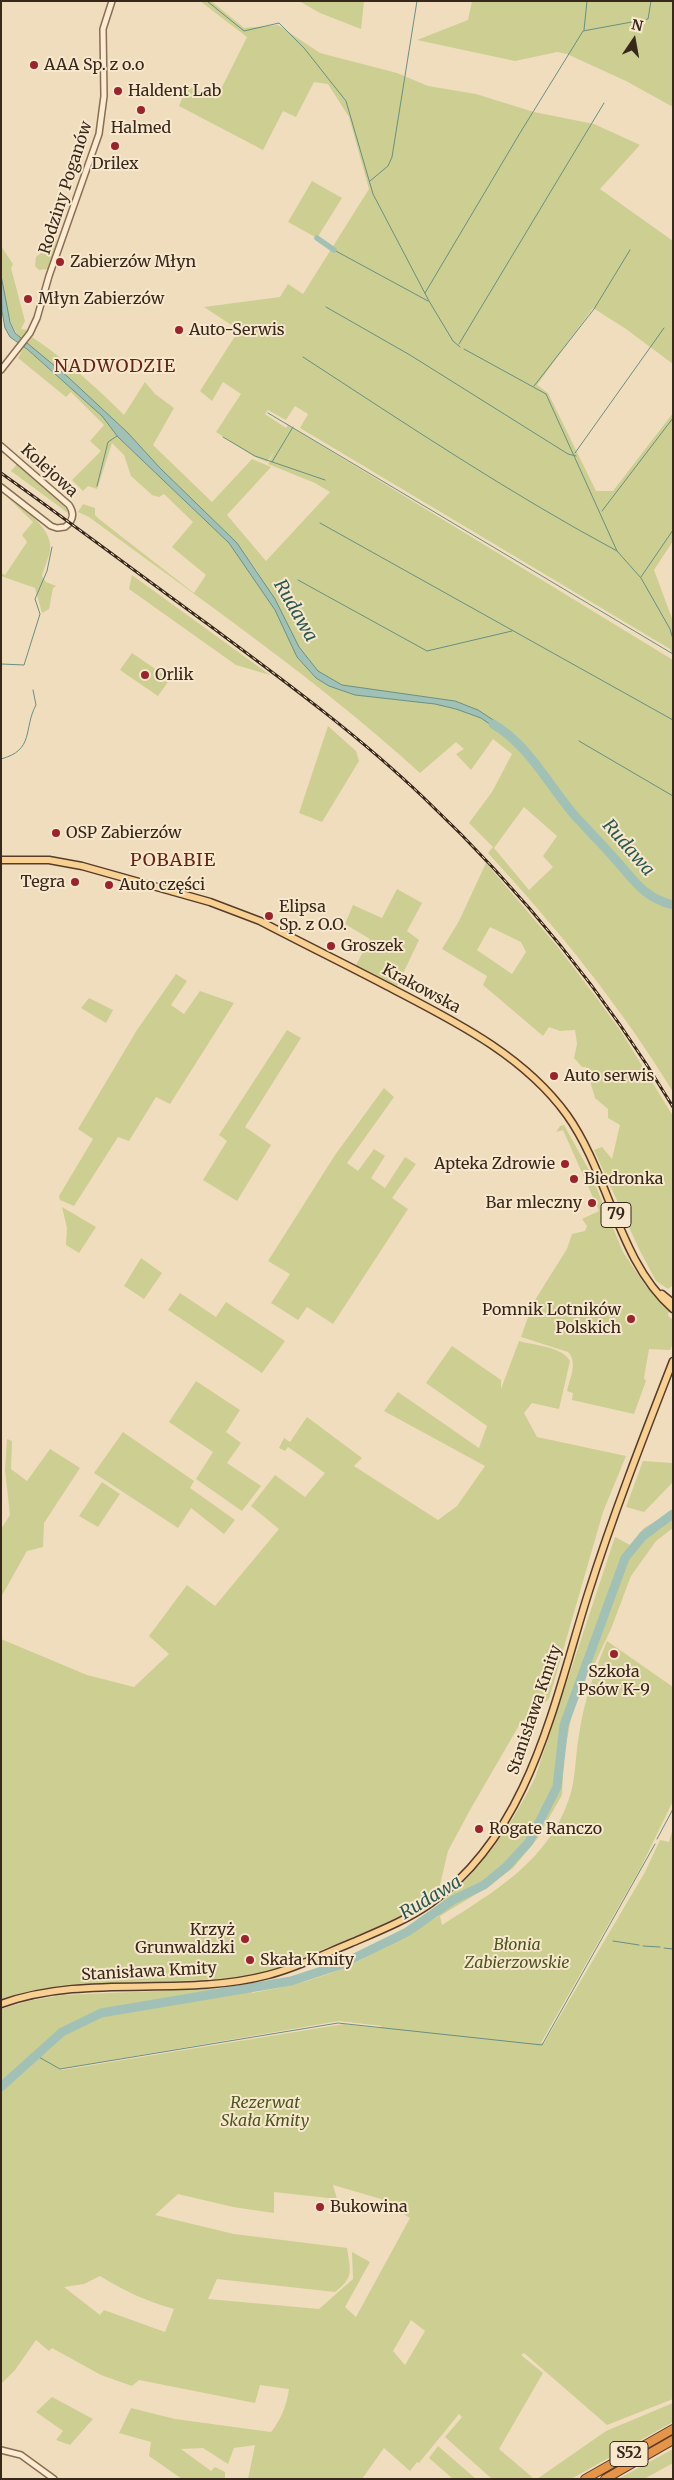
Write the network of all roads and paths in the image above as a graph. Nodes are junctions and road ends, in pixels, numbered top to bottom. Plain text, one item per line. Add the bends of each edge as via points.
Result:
1 (112, 1) edge
2 (1, 370) edge
3 (1, 446) edge
4 (1, 487) edge
5 (1, 860) edge
6 (652, 1285) junction
7 (673, 1303) edge
8 (673, 1309) edge
9 (673, 1361) edge
10 (1, 2004) edge
11 (673, 2429) edge
12 (673, 2440) edge
13 (1, 2450) edge
14 (54, 2479) edge
15 (585, 2479) edge
16 (605, 2479) edge

1 - 2 street, Rodziny Poganów via 102,29 104,96 99,134 37,318 30,333
3 - 4 street, Kolejowa via 69,505 73,512 71,521 65,527 53,527
5 - 6 main road, Krakowska / 79 via 49,860 82,866 241,912 467,1028 534,1079 567,1115 585,1145 636,1260
6 - 7 main road, Krakowska / 79
6 - 8 main road, Krakowska / 79
9 - 10 main road, Stanisława Kmity via 611,1522 530,1774 492,1840 452,1887 396,1924 270,1975 218,1983 53,1991
11 - 15 highway, S52
12 - 16 highway, S52
13 - 14 street via 21,2456

